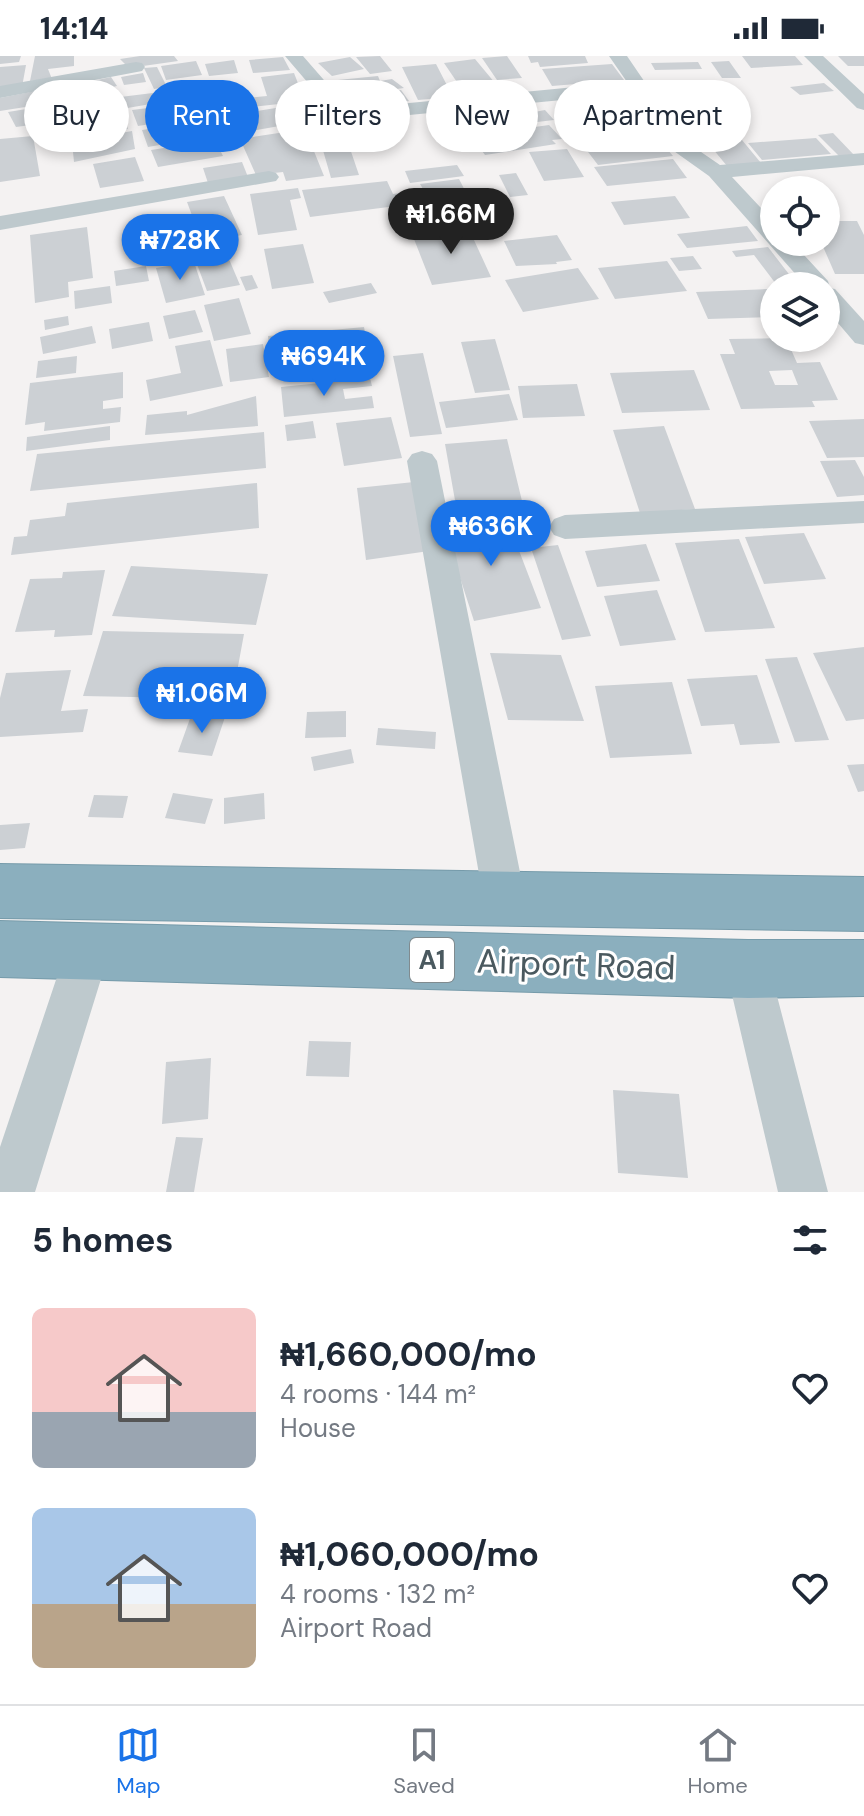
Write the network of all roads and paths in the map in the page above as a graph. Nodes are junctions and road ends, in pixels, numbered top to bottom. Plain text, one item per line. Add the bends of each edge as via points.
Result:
1 (294, 56) edge
2 (618, 56) edge
3 (813, 56) edge
4 (136, 67) dead end
5 (633, 80) edge
6 (0, 92) edge
7 (554, 95) edge
8 (864, 104) edge
9 (688, 152) edge
10 (864, 159) edge
11 (716, 172) junction
12 (269, 177) dead end
13 (760, 221) edge
14 (0, 223) edge
15 (792, 256) edge
16 (806, 272) edge
17 (840, 310) edge
18 (864, 337) edge
19 (422, 461) dead end
20 (864, 512) edge
21 (565, 527) dead end
22 (0, 891) edge
23 (504, 897) junction
24 (864, 904) edge
25 (0, 949) edge
26 (88, 950) junction
27 (864, 968) edge
28 (748, 969) junction
29 (10, 1192) edge
30 (803, 1192) edge

1 - 7 street via 348,111
2 - 5 street
3 - 8 street
4 - 6 street
9 - 11 street
10 - 11 street
11 - 13 street
12 - 14 street
15 - 16 street
17 - 18 street
19 - 23 street
20 - 21 street
22 - 23 highway, A1
23 - 24 highway, A1
25 - 26 highway, Airport Road / A1
26 - 28 highway, Airport Road / A1
26 - 29 street
27 - 28 highway, Airport Road / A1
28 - 30 street

